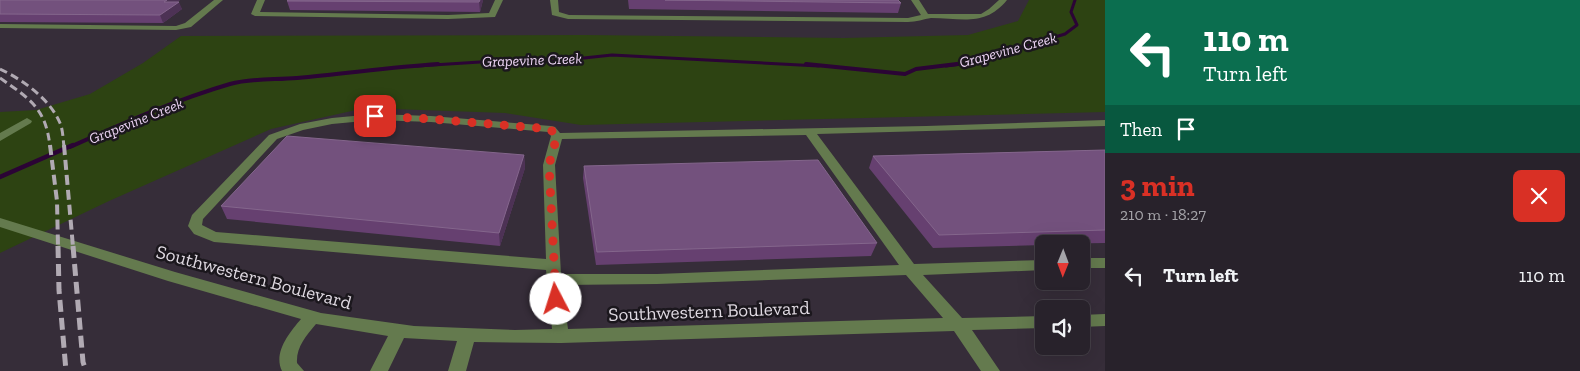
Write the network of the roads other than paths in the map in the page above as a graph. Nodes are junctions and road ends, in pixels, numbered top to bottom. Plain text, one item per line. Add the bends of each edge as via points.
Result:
1 (219, 0) edge
2 (262, 0) edge
3 (499, 0) edge
4 (554, 0) edge
5 (915, 0) edge
6 (1003, 0) edge
7 (926, 16) junction
8 (0, 26) edge
9 (27, 120) dead end
10 (1105, 123) edge
11 (809, 131) junction
12 (557, 136) junction
13 (0, 138) edge
14 (0, 222) edge
15 (1105, 263) edge
16 (1090, 264) edge
17 (1035, 265) edge
18 (910, 270) junction
19 (554, 272) junction
20 (312, 316) junction
21 (1105, 320) edge
22 (1090, 321) edge
23 (1035, 322) edge
24 (958, 324) junction
25 (399, 331) junction
26 (468, 336) junction
27 (561, 336) junction
28 (295, 371) edge
29 (379, 371) edge
30 (457, 371) edge
31 (991, 371) edge

1 - 8 street via 188,25 176,28
2 - 3 street via 255,14 448,17 492,15
4 - 7 street via 555,13 568,17 908,20
5 - 7 street
6 - 7 street via 982,16
9 - 13 street
10 - 11 street
11 - 12 street
11 - 18 street
12 - 19 street via 549,165
12 - 19 street via 550,129 375,116 300,127 273,137 196,218 195,226 199,231 214,236
14 - 20 street, Southwestern Boulevard via 173,278
15 - 16 street
17 - 18 street
18 - 19 street via 657,279
18 - 24 street
19 - 27 street
20 - 25 street, Southwestern Boulevard
20 - 28 street via 288,350 288,367
21 - 22 street
23 - 24 street, Southwestern Boulevard
24 - 27 street, Southwestern Boulevard
24 - 31 street
25 - 26 street, Southwestern Boulevard
25 - 29 street
26 - 27 street, Southwestern Boulevard
26 - 30 street

